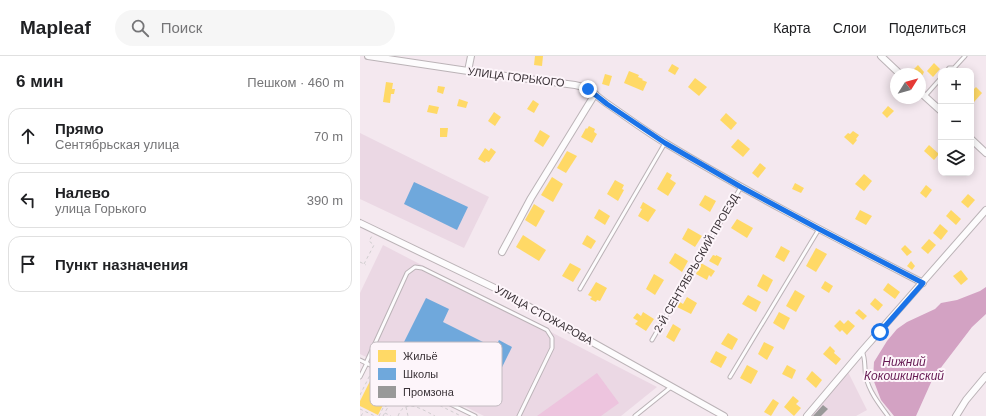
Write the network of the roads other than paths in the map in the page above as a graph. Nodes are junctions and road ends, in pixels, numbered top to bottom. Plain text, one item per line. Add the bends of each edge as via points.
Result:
1 (368, 56) edge
2 (471, 56) edge
3 (881, 56) edge
4 (964, 56) edge
5 (894, 68) edge
6 (954, 68) edge
7 (468, 71) junction
8 (938, 81) edge
9 (926, 91) edge
10 (595, 94) junction
11 (926, 98) edge
12 (938, 109) edge
13 (972, 140) edge
14 (665, 143) junction
15 (986, 153) edge
16 (741, 187) junction
17 (986, 210) edge
18 (360, 223) edge
19 (819, 229) junction
20 (502, 252) dead end
21 (923, 283) junction
22 (580, 289) dead end
23 (652, 340) dead end
24 (376, 342) edge
25 (862, 351) junction
26 (370, 354) edge
27 (360, 360) edge
28 (366, 363) junction
29 (370, 365) edge
30 (986, 376) edge
31 (360, 377) edge
32 (730, 377) dead end
33 (671, 386) junction
34 (454, 406) edge
35 (475, 416) edge
36 (519, 416) edge
37 (635, 416) edge
38 (724, 416) edge
39 (807, 416) edge
40 (888, 416) edge
41 (956, 416) edge

1 - 7 street, УЛИЦА ГОРЬКОГО
2 - 7 street
3 - 5 street
4 - 6 lane
7 - 10 street, УЛИЦА ГОРЬКОГО via 575,85 585,87
8 - 9 lane
10 - 14 street, УЛИЦА ГОРЬКОГО
10 - 20 street via 531,198
11 - 12 street
13 - 15 street
14 - 16 street, УЛИЦА ГОРЬКОГО
14 - 22 lane
16 - 19 street, УЛИЦА ГОРЬКОГО
16 - 23 lane, 2-Й СЕНТЯБРЬСКИЙ ПРОЕЗД
17 - 21 street
18 - 33 street, УЛИЦА СТОЖАРОВА via 501,291
19 - 21 street, УЛИЦА ГОРЬКОГО
19 - 32 lane
21 - 25 street
24 - 36 lane via 408,273 415,267 422,268 547,330 552,338 552,348
25 - 39 street
25 - 40 lane via 868,384
26 - 28 lane
27 - 28 lane
28 - 29 lane
28 - 31 lane
30 - 41 street
33 - 37 lane
33 - 38 street, УЛИЦА СТОЖАРОВА
34 - 35 lane

